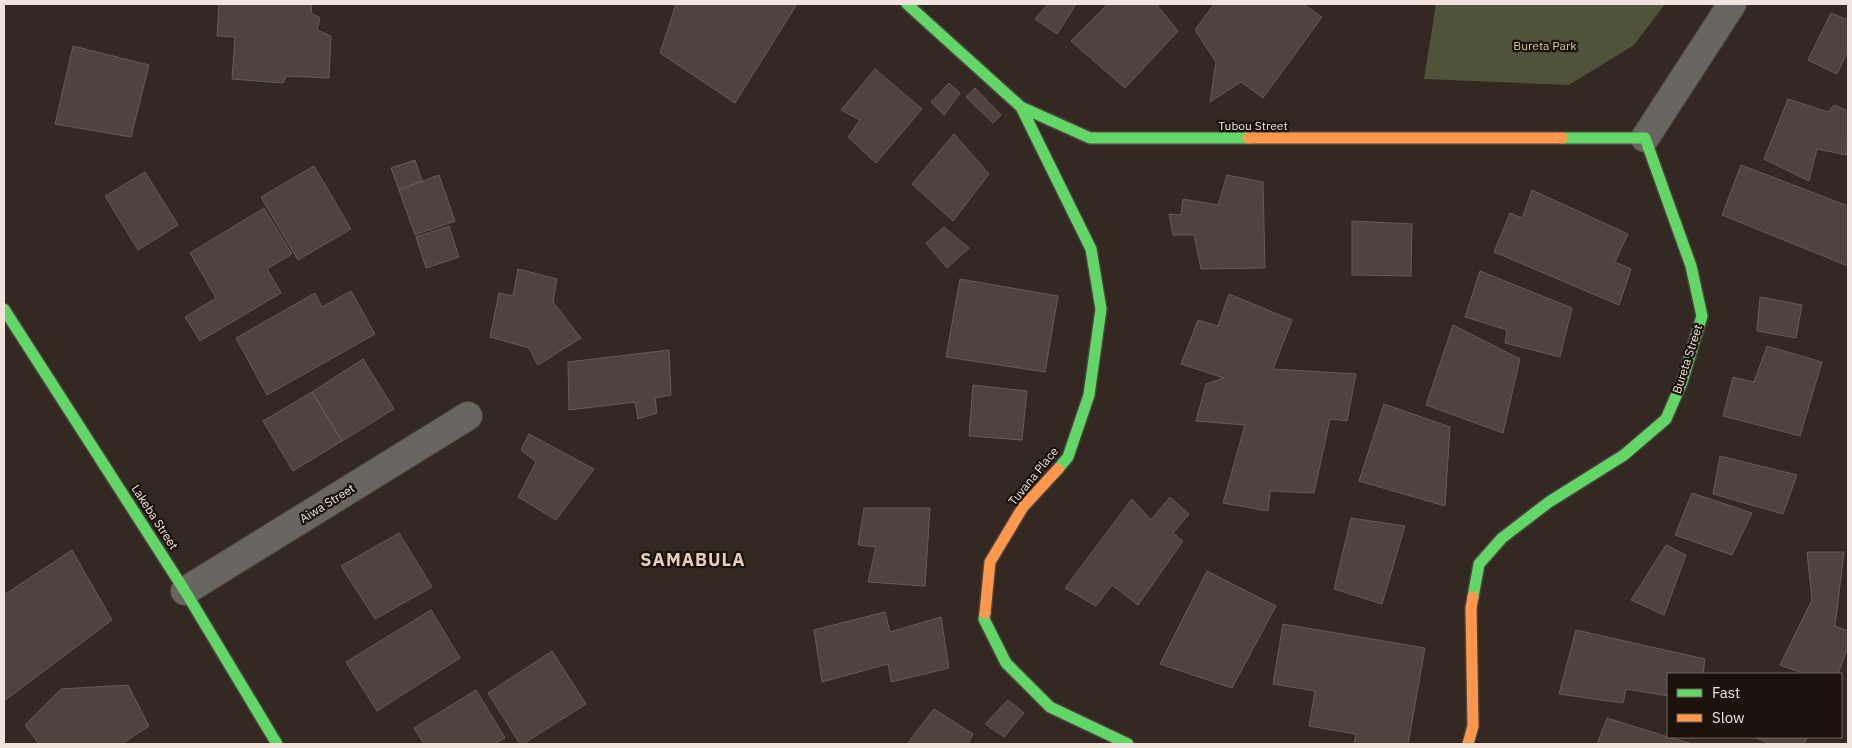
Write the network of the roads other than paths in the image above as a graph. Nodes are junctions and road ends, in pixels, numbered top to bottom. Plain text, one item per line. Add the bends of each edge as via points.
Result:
1 (907, 4) edge
2 (1732, 4) edge
3 (1021, 107) junction
4 (1645, 138) junction
5 (4, 309) edge
6 (468, 416) dead end
7 (186, 591) junction
8 (277, 744) edge
9 (1128, 744) edge
10 (1468, 744) edge

1 - 3 street, Tubou Street
2 - 4 street
3 - 4 street, Tubou Street via 1090,138
3 - 9 street, Tuvana Place via 1091,249 1102,309 1089,395 1068,457 1023,507 990,562 984,619 1006,663 1050,707
4 - 10 street, Bureta Street via 1691,266 1702,316 1682,382 1666,419 1624,455 1548,502 1502,538 1479,564 1471,608 1473,726
5 - 7 street, Lakeba Street
6 - 7 street, Aiwa Street
7 - 8 street, Lakeba Street

